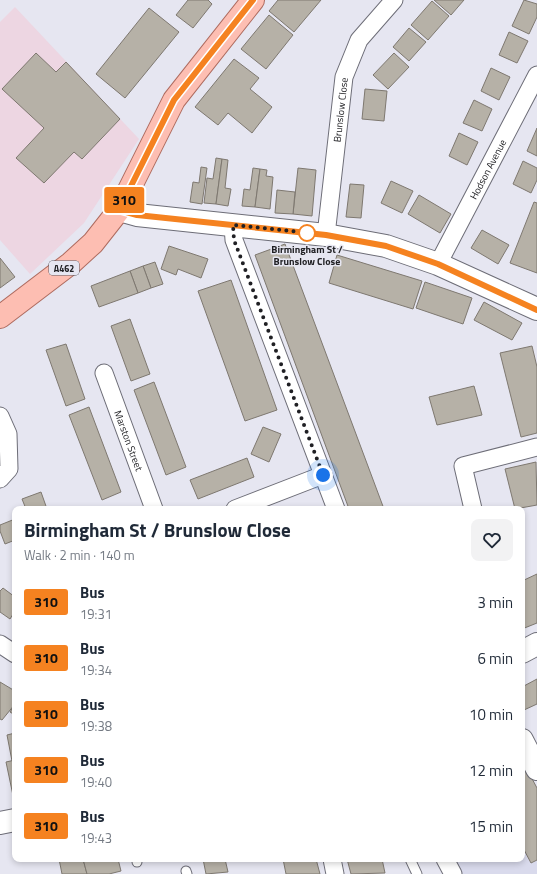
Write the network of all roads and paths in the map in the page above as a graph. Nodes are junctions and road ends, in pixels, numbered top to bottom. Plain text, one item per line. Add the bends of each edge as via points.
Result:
1 (253, 0) edge
2 (394, 0) edge
3 (537, 74) edge
4 (119, 210) junction
5 (233, 225) junction
6 (326, 235) junction
7 (438, 264) junction
8 (537, 310) edge
9 (0, 317) edge
10 (104, 373) dead end
11 (0, 416) edge
12 (537, 447) edge
13 (323, 475) junction
14 (0, 479) edge
15 (153, 506) edge
16 (243, 506) edge
17 (335, 506) edge
18 (473, 506) edge
19 (0, 644) edge
20 (537, 644) edge
21 (525, 650) edge
22 (12, 652) edge
23 (525, 746) edge
24 (537, 769) edge
25 (12, 821) edge
26 (0, 823) edge
27 (333, 862) edge
28 (412, 862) edge
29 (447, 862) edge
30 (336, 874) edge
31 (418, 874) edge
32 (453, 874) edge

1 - 4 main road, A462 via 174,100
2 - 6 street, Brunslow Close via 359,40 344,77
3 - 7 street, Hodson Avenue
4 - 5 street via 137,215
4 - 9 main road, A462 via 92,243 71,263
5 - 6 street
5 - 13 street via 234,240
6 - 7 street via 386,246
7 - 8 street
10 - 15 street, Marston Street
11 - 14 street via 8,434 9,469
12 - 18 street via 463,466
13 - 16 street
13 - 17 street
19 - 22 street
20 - 21 street
23 - 24 street
25 - 26 street
27 - 30 street
28 - 31 lane
29 - 32 street

